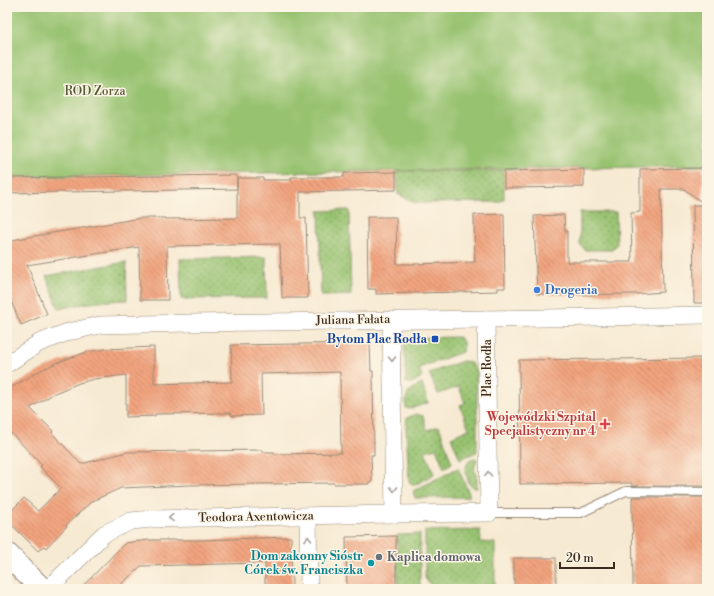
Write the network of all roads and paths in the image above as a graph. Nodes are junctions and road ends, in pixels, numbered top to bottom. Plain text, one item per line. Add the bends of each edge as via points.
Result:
1 (707, 315) edge
2 (486, 319) junction
3 (391, 320) junction
4 (7, 364) edge
5 (707, 492) edge
6 (394, 514) junction
7 (489, 514) junction
8 (308, 516) junction
9 (7, 554) edge
10 (42, 589) edge
11 (48, 589) edge
12 (309, 589) edge

1 - 2 street, Juliana Fałata
2 - 3 street, Juliana Fałata
7 -> 2 street, Plac Rodła
3 - 4 street, Juliana Fałata via 100,325 68,332 39,343
3 -> 6 street
5 - 7 lane via 626,491 581,513
6 - 7 street, Teodora Axentowicza
6 - 8 street, Teodora Axentowicza
8 -> 11 street, Teodora Axentowicza via 152,518 131,521 104,534
12 -> 8 street
9 - 10 main road

